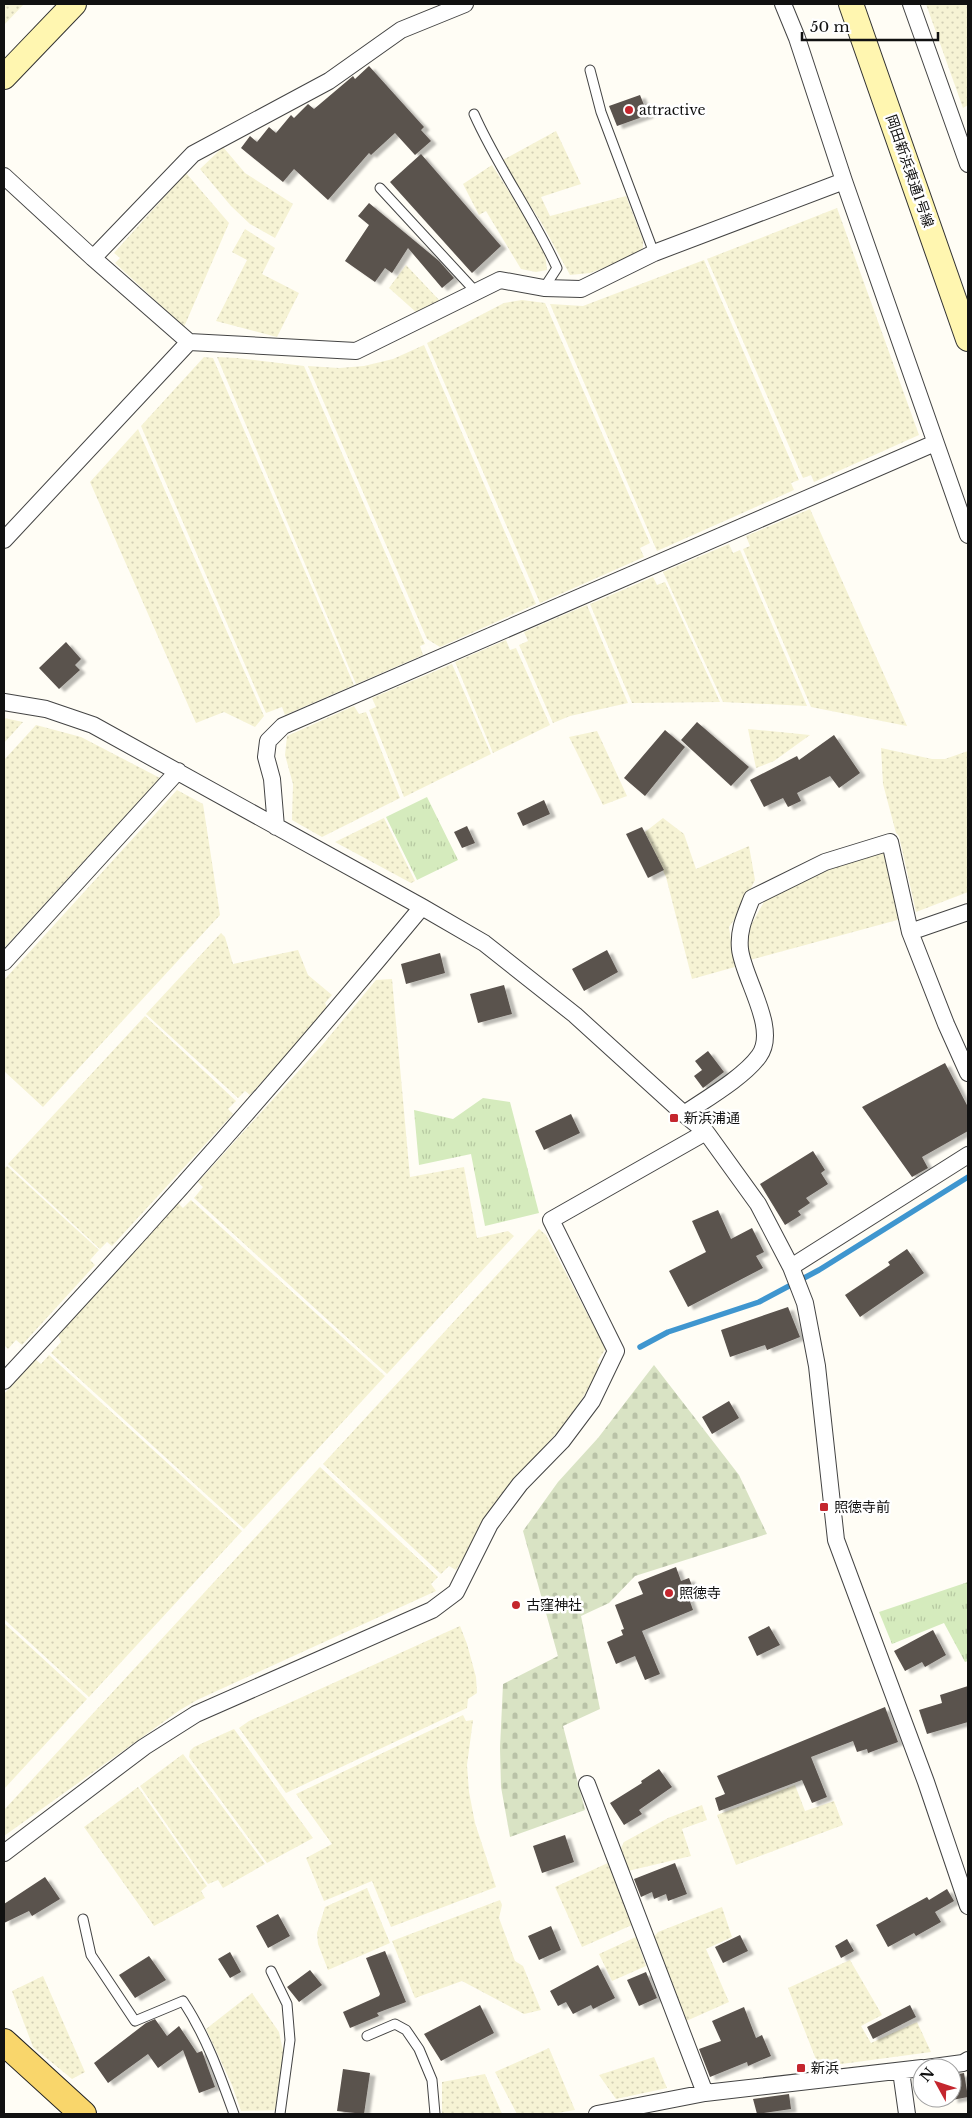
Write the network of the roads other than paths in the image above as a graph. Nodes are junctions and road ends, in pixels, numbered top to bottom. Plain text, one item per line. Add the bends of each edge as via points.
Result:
1 (74, 4) edge
2 (465, 4) edge
3 (783, 4) edge
4 (851, 4) edge
5 (911, 4) edge
6 (590, 70) dead end
7 (4, 77) edge
8 (474, 114) dead end
9 (968, 164) edge
10 (4, 176) edge
11 (844, 181) junction
12 (380, 188) dead end
13 (654, 253) junction
14 (93, 258) junction
15 (544, 288) junction
16 (476, 292) junction
17 (968, 339) edge
18 (188, 342) junction
19 (936, 443) junction
20 (968, 536) edge
21 (4, 540) edge
22 (4, 702) edge
23 (178, 771) junction
24 (276, 827) junction
25 (422, 906) junction
26 (968, 912) edge
27 (910, 932) junction
28 (4, 962) edge
29 (968, 1073) edge
30 (684, 1114) junction
31 (706, 1132) junction
32 (968, 1155) edge
33 (792, 1271) junction
34 (4, 1381) edge
35 (588, 1784) dead end
36 (4, 1853) edge
37 (968, 1906) edge
38 (82, 1919) dead end
39 (271, 1971) dead end
40 (367, 2036) dead end
41 (4, 2042) edge
42 (912, 2069) edge
43 (900, 2071) junction
44 (705, 2093) junction
45 (83, 2114) edge
46 (234, 2114) edge
47 (280, 2114) edge
48 (435, 2114) edge
49 (598, 2114) edge
50 (907, 2114) edge

1 - 7 street
2 - 14 street via 401,30 330,81 193,154
3 - 11 street
4 - 17 street, 岡田新浜東通1号線
5 - 9 street
6 - 13 lane via 601,112
8 - 15 lane via 557,268
10 - 14 street
11 - 13 street
11 - 19 street
12 - 16 lane
13 - 15 street via 582,289
14 - 18 street
15 - 16 street via 500,280
16 - 18 street via 356,351
18 - 21 street
19 - 20 street
19 - 24 street via 282,726 268,741 266,757 272,779
22 - 23 street via 46,709 93,725
23 - 24 street
23 - 28 street
24 - 25 street
25 - 30 street via 484,943 575,1015
25 - 34 street via 345,1000 110,1268
26 - 27 street
27 - 29 street
27 - 30 street via 890,842 825,862 752,898 739,928 740,952 766,1037 760,1055
30 - 31 street
31 - 33 street via 758,1204
31 - 36 street via 551,1220 616,1351 592,1401 490,1524 456,1592 432,1610 196,1714 144,1748
32 - 33 street
33 - 37 street via 802,1295 817,1366 836,1540 926,1782
35 - 44 street
38 - 46 lane via 91,1955 135,2021 183,2002 197,2023 218,2069
39 - 47 lane via 287,2004 290,2040
40 - 48 lane via 395,2024 406,2030 419,2049 432,2080
41 - 45 main road
42 - 43 street
43 - 44 street
43 - 50 street
44 - 49 street

